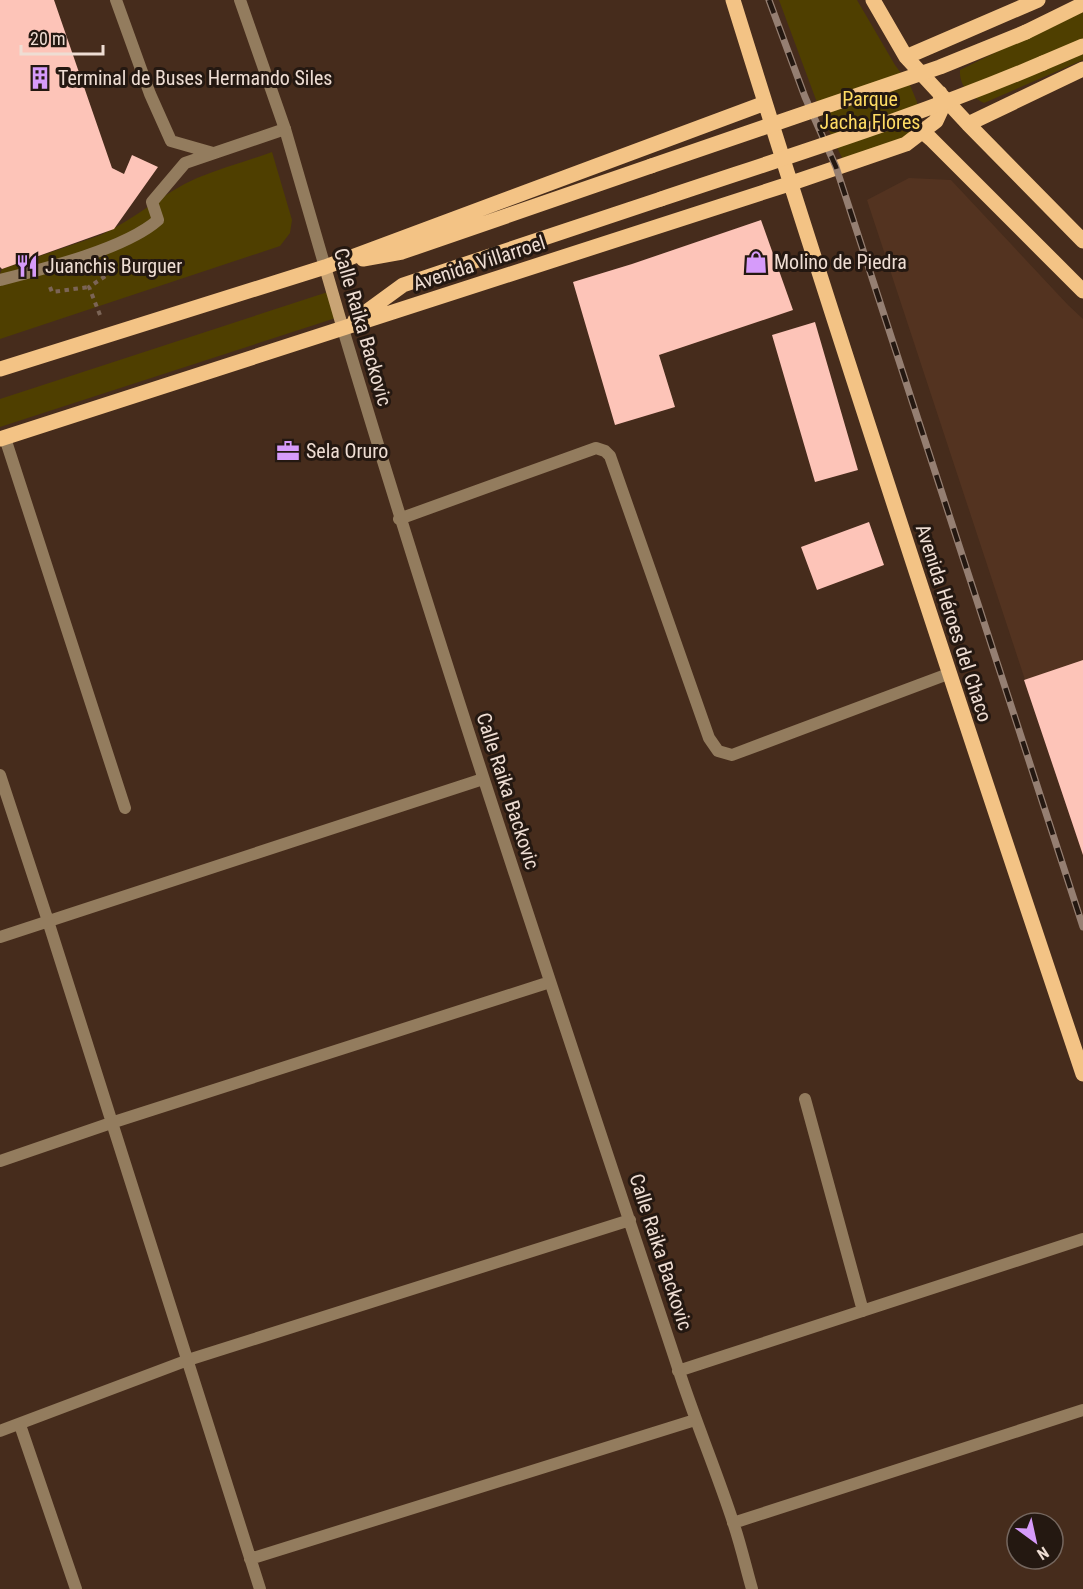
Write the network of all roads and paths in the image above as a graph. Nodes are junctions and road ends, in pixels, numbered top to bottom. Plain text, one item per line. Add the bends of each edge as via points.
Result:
1 (117, 0) edge
2 (240, 0) edge
3 (733, 0) edge
4 (873, 0) edge
5 (1038, 0) edge
6 (1083, 4) edge
7 (1083, 46) edge
8 (906, 57) junction
9 (1083, 69) edge
10 (940, 93) junction
11 (765, 103) junction
12 (902, 118) junction
13 (968, 124) junction
14 (285, 129) junction
15 (213, 153) junction
16 (789, 184) junction
17 (1083, 241) edge
18 (104, 248) junction
19 (325, 267) junction
20 (0, 280) edge
21 (1083, 291) edge
22 (343, 329) junction
23 (108, 336) junction
24 (0, 369) edge
25 (2, 438) edge
26 (399, 519) junction
27 (948, 674) junction
28 (0, 775) edge
29 (483, 779) junction
30 (125, 808) dead end
31 (48, 921) junction
32 (0, 937) edge
33 (550, 982) junction
34 (1083, 1074) edge
35 (806, 1099) dead end
36 (111, 1123) junction
37 (0, 1161) edge
38 (630, 1220) junction
39 (1083, 1239) edge
40 (863, 1311) junction
41 (188, 1360) junction
42 (678, 1371) junction
43 (1083, 1410) edge
44 (695, 1420) junction
45 (20, 1425) junction
46 (0, 1431) edge
47 (733, 1523) junction
48 (250, 1559) junction
49 (76, 1589) edge
50 (260, 1589) edge
51 (752, 1589) edge

1 - 15 street via 171,141
2 - 14 street, Calle Raika Backovic
3 - 11 main road, Avenida Héroes del Chaco
4 - 8 main road
5 - 8 main road
6 - 19 main road, bridge via 940,68 402,252
7 - 12 main road, bridge
8 - 10 main road
9 - 13 main road
10 - 13 main road
10 - 16 main road, Avenida Villarroel via 942,108 936,121 906,144
11 - 16 main road, Avenida Héroes del Chaco
11 - 19 main road
12 - 21 main road, bridge via 931,139
12 - 22 main road, bridge via 403,285
13 - 17 main road
14 - 15 street
14 - 19 street, Calle Raika Backovic
15 - 18 street via 185,163 152,202 158,220 146,230
16 - 22 main road, Avenida Villarroel
16 - 27 main road, Avenida Héroes del Chaco
18 - 20 street
18 - 23 path via 113,271 89,287
19 - 22 main road, Calle Raika Backovic
19 - 23 main road
22 - 25 main road, Avenida Villarroel
22 - 26 street, Calle Raika Backovic
23 - 24 main road
25 - 30 street
26 - 27 street via 596,448 606,451 709,738 718,751 732,755
26 - 29 street, Calle Raika Backovic
27 - 34 main road, Avenida Héroes del Chaco
28 - 31 street
29 - 31 street
29 - 33 street, Calle Raika Backovic
31 - 32 street
31 - 36 street
33 - 36 street
33 - 38 street, Calle Raika Backovic
35 - 40 street
36 - 37 street
36 - 41 street
38 - 41 street
38 - 42 street, Calle Raika Backovic
39 - 40 street
40 - 42 street
41 - 45 street
41 - 48 street
42 - 44 street, Calle Raika Backovic
43 - 47 street
44 - 47 street, Calle Raika Backovic
44 - 48 street
45 - 46 street
45 - 49 street
47 - 51 street, Calle Raika Backovic
48 - 50 street

